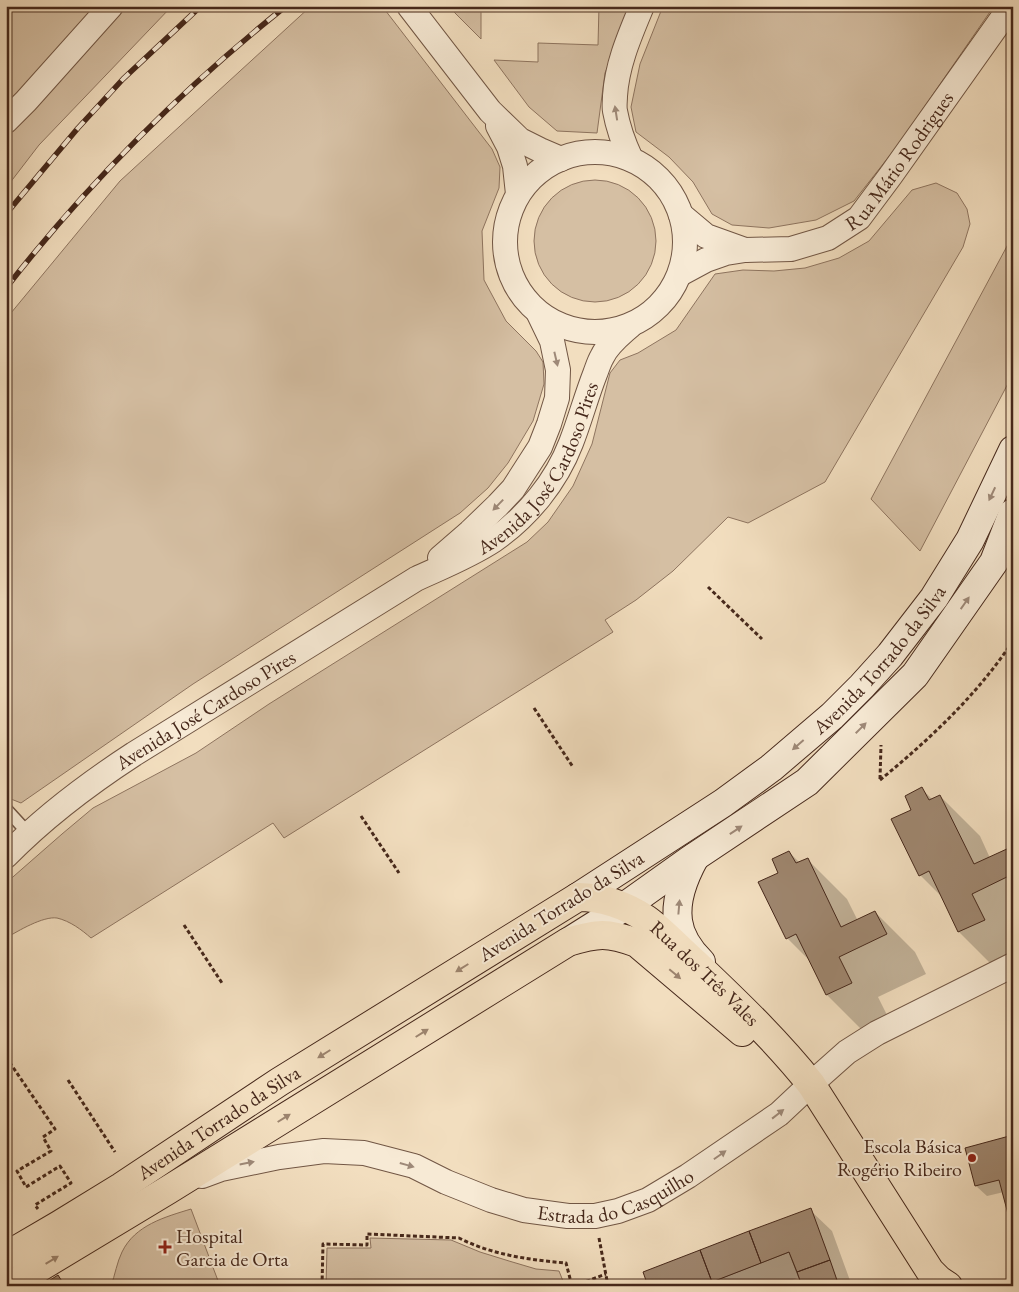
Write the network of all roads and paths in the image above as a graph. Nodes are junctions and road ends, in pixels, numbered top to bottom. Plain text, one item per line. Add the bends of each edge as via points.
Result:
1 (111, 6) edge
2 (409, 6) edge
3 (642, 6) edge
4 (1011, 6) edge
5 (490, 111) junction
6 (6, 120) edge
7 (561, 158) junction
8 (631, 159) junction
9 (518, 194) junction
10 (681, 215) junction
11 (745, 250) junction
12 (680, 274) junction
13 (539, 314) junction
14 (630, 326) junction
15 (1013, 450) edge
16 (1013, 513) edge
17 (1013, 537) edge
18 (994, 562) junction
19 (416, 579) junction
20 (708, 587) dead end
21 (762, 639) dead end
22 (1013, 641) edge
23 (534, 708) dead end
24 (881, 745) dead end
25 (573, 767) dead end
26 (771, 768) junction
27 (6, 809) edge
28 (361, 816) dead end
29 (29, 834) junction
30 (6, 856) edge
31 (695, 857) junction
32 (399, 873) dead end
33 (578, 896) junction
34 (624, 907) junction
35 (184, 925) dead end
36 (568, 942) junction
37 (637, 943) junction
38 (1013, 965) edge
39 (222, 983) dead end
40 (726, 992) junction
41 (6, 1057) edge
42 (68, 1080) dead end
43 (811, 1084) junction
44 (115, 1152) dead end
45 (168, 1190) junction
46 (41, 1214) dead end
47 (595, 1216) junction
48 (6, 1256) edge
49 (606, 1274) junction
50 (11, 1286) edge
51 (322, 1286) edge
52 (573, 1286) edge
53 (608, 1286) edge
54 (948, 1286) edge

1 - 6 street
2 - 5 street
8 -> 3 street via 621,138 614,109 620,64
4 - 11 street, Rua Mário Rodrigues via 859,218 828,238 791,249
5 - 7 street via 520,140
5 - 9 street via 509,147
7 - 8 street via 584,153 608,153
7 - 9 street via 536,173
8 - 10 street via 653,173 664,185
9 - 13 street via 507,219 504,245 509,271 521,295
10 - 11 street, Rua Mário Rodrigues via 706,236
10 - 12 street via 685,254
11 - 12 street, Rua Mário Rodrigues via 706,260
12 - 14 street via 668,295 651,313
13 - 14 street via 560,326 583,332 607,332
13 -> 19 street, Avenida José Cardoso Pires via 552,341 558,370 557,398 540,447 498,505
14 - 19 street, Avenida José Cardoso Pires via 602,356 570,444 539,498 517,522 493,541
15 -> 26 main road, Avenida Torrado da Silva via 970,540 934,598 862,686
16 - 18 main road, Avenida Torrado da Silva
17 - 18 street
31 -> 18 main road, Avenida Torrado da Silva via 807,782 915,675
19 - 29 street, Avenida José Cardoso Pires via 126,759 81,790
20 - 21 path
22 - 24 path via 990,674 961,706 880,780
23 - 25 path
26 - 33 main road, Avenida Torrado da Silva via 723,803
26 - 34 main road via 752,791 726,814 637,880
27 - 29 lane
28 - 32 path
29 - 30 street, Avenida José Cardoso Pires
31 - 34 main road, Avenida Torrado da Silva
40 -> 31 main road via 689,949 678,922 683,883
33 - 34 main road, Rua dos Três Vales
33 -> 48 main road, Avenida Torrado da Silva via 279,1082 121,1187
34 - 36 main road, Avenida Torrado da Silva
34 - 37 main road via 625,920
34 - 40 main road, Rua dos Três Vales via 645,918
35 - 39 path
36 - 37 main road, Rua dos Três Vales via 606,934
45 -> 36 main road, Avenida Torrado da Silva
37 -> 43 main road, Rua dos Três Vales via 754,1042
38 - 43 street, Estrada do Casquilho via 877,1032 847,1052
40 - 43 main road, Rua dos Três Vales via 789,1056
41 - 46 path via 55,1129 43,1137 51,1151 17,1172 26,1187 60,1166 71,1183 35,1205
42 - 44 path
47 -> 43 street, Estrada do Casquilho via 648,1200 688,1176 779,1114
43 - 54 main road, Rua dos Três Vales via 919,1256 930,1271
45 -> 47 street, Estrada do Casquilho via 221,1169 279,1157 324,1151 364,1152 414,1166 446,1182 524,1210
50 -> 45 main road, Avenida Torrado da Silva
47 - 49 path
49 - 52 path
49 - 53 path
51 - 52 path via 323,1244 367,1245 366,1234 459,1238 520,1257 566,1263

